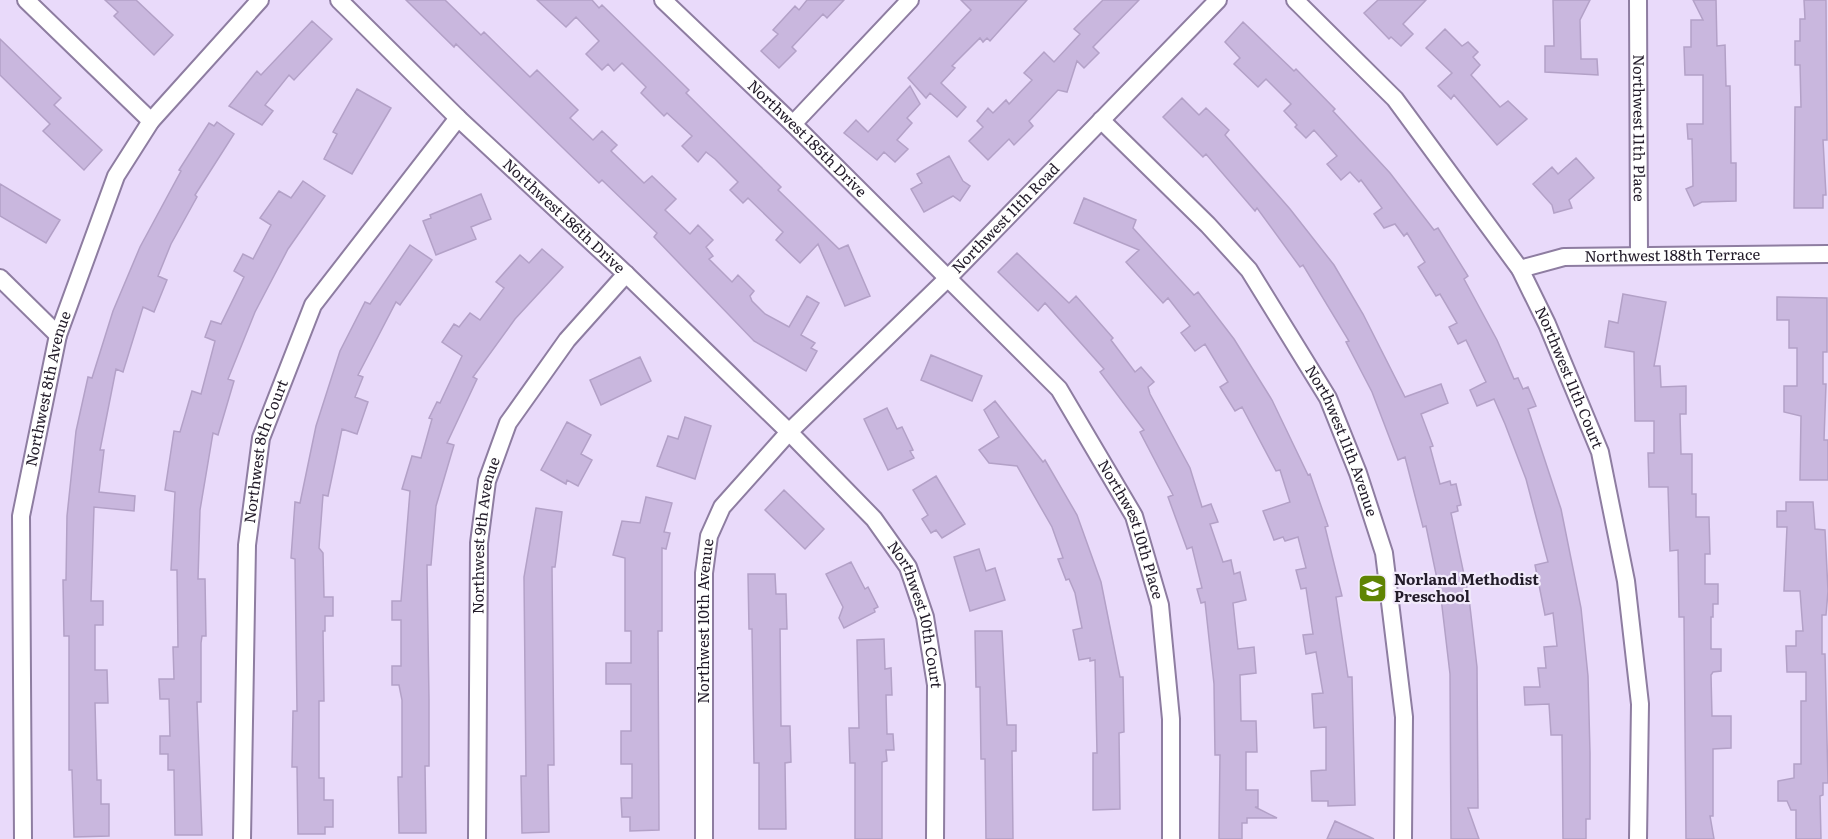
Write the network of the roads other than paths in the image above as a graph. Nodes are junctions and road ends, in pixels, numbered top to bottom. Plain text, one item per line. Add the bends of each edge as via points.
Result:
1 (26, 0) edge
2 (260, 0) edge
3 (339, 0) edge
4 (663, 0) edge
5 (910, 0) edge
6 (1218, 0) edge
7 (1295, 0) edge
8 (1638, 0) edge
9 (458, 118) junction
10 (1101, 120) junction
11 (151, 121) junction
12 (793, 124) junction
13 (1638, 254) junction
14 (1828, 254) edge
15 (1520, 269) junction
16 (626, 274) junction
17 (0, 278) edge
18 (948, 278) junction
19 (58, 335) junction
20 (789, 432) junction
21 (23, 839) edge
22 (242, 839) edge
23 (477, 839) edge
24 (704, 839) edge
25 (935, 839) edge
26 (1171, 839) edge
27 (1403, 839) edge
28 (1638, 839) edge

1 - 11 street
2 - 11 street, Northwest 8th Avenue
3 - 9 street, Northwest 186th Drive
4 - 12 street, Northwest 185th Drive
5 - 12 street
6 - 10 street, Northwest 11th Road
7 - 15 street, Northwest 11th Court via 1395,99
8 - 13 street, Northwest 11th Place
9 - 16 street, Northwest 186th Drive
9 - 22 street, Northwest 8th Court via 313,305 261,438 247,545
10 - 18 street, Northwest 11th Road
10 - 27 street, Northwest 11th Avenue via 1249,270 1328,398 1359,473 1384,553 1404,717
11 - 19 street, Northwest 8th Avenue via 116,176
12 - 18 street, Northwest 185th Drive
13 - 14 street, Northwest 188th Terrace
13 - 15 street, Northwest 188th Terrace via 1564,257
15 - 28 street, Northwest 11th Court via 1600,452 1626,580 1640,704
16 - 20 street, Northwest 186th Drive
16 - 23 street, Northwest 9th Avenue via 567,339 508,423 488,482 479,543
17 - 19 street
18 - 20 street, Northwest 11th Road
18 - 26 street, Northwest 10th Place via 1059,389 1134,516 1160,605 1171,719
19 - 21 street, Northwest 8th Avenue via 21,516
20 - 24 street, Northwest 10th Avenue via 722,507 710,536 704,573
20 - 25 street, Northwest 10th Court via 874,519 908,567 925,617 936,685

